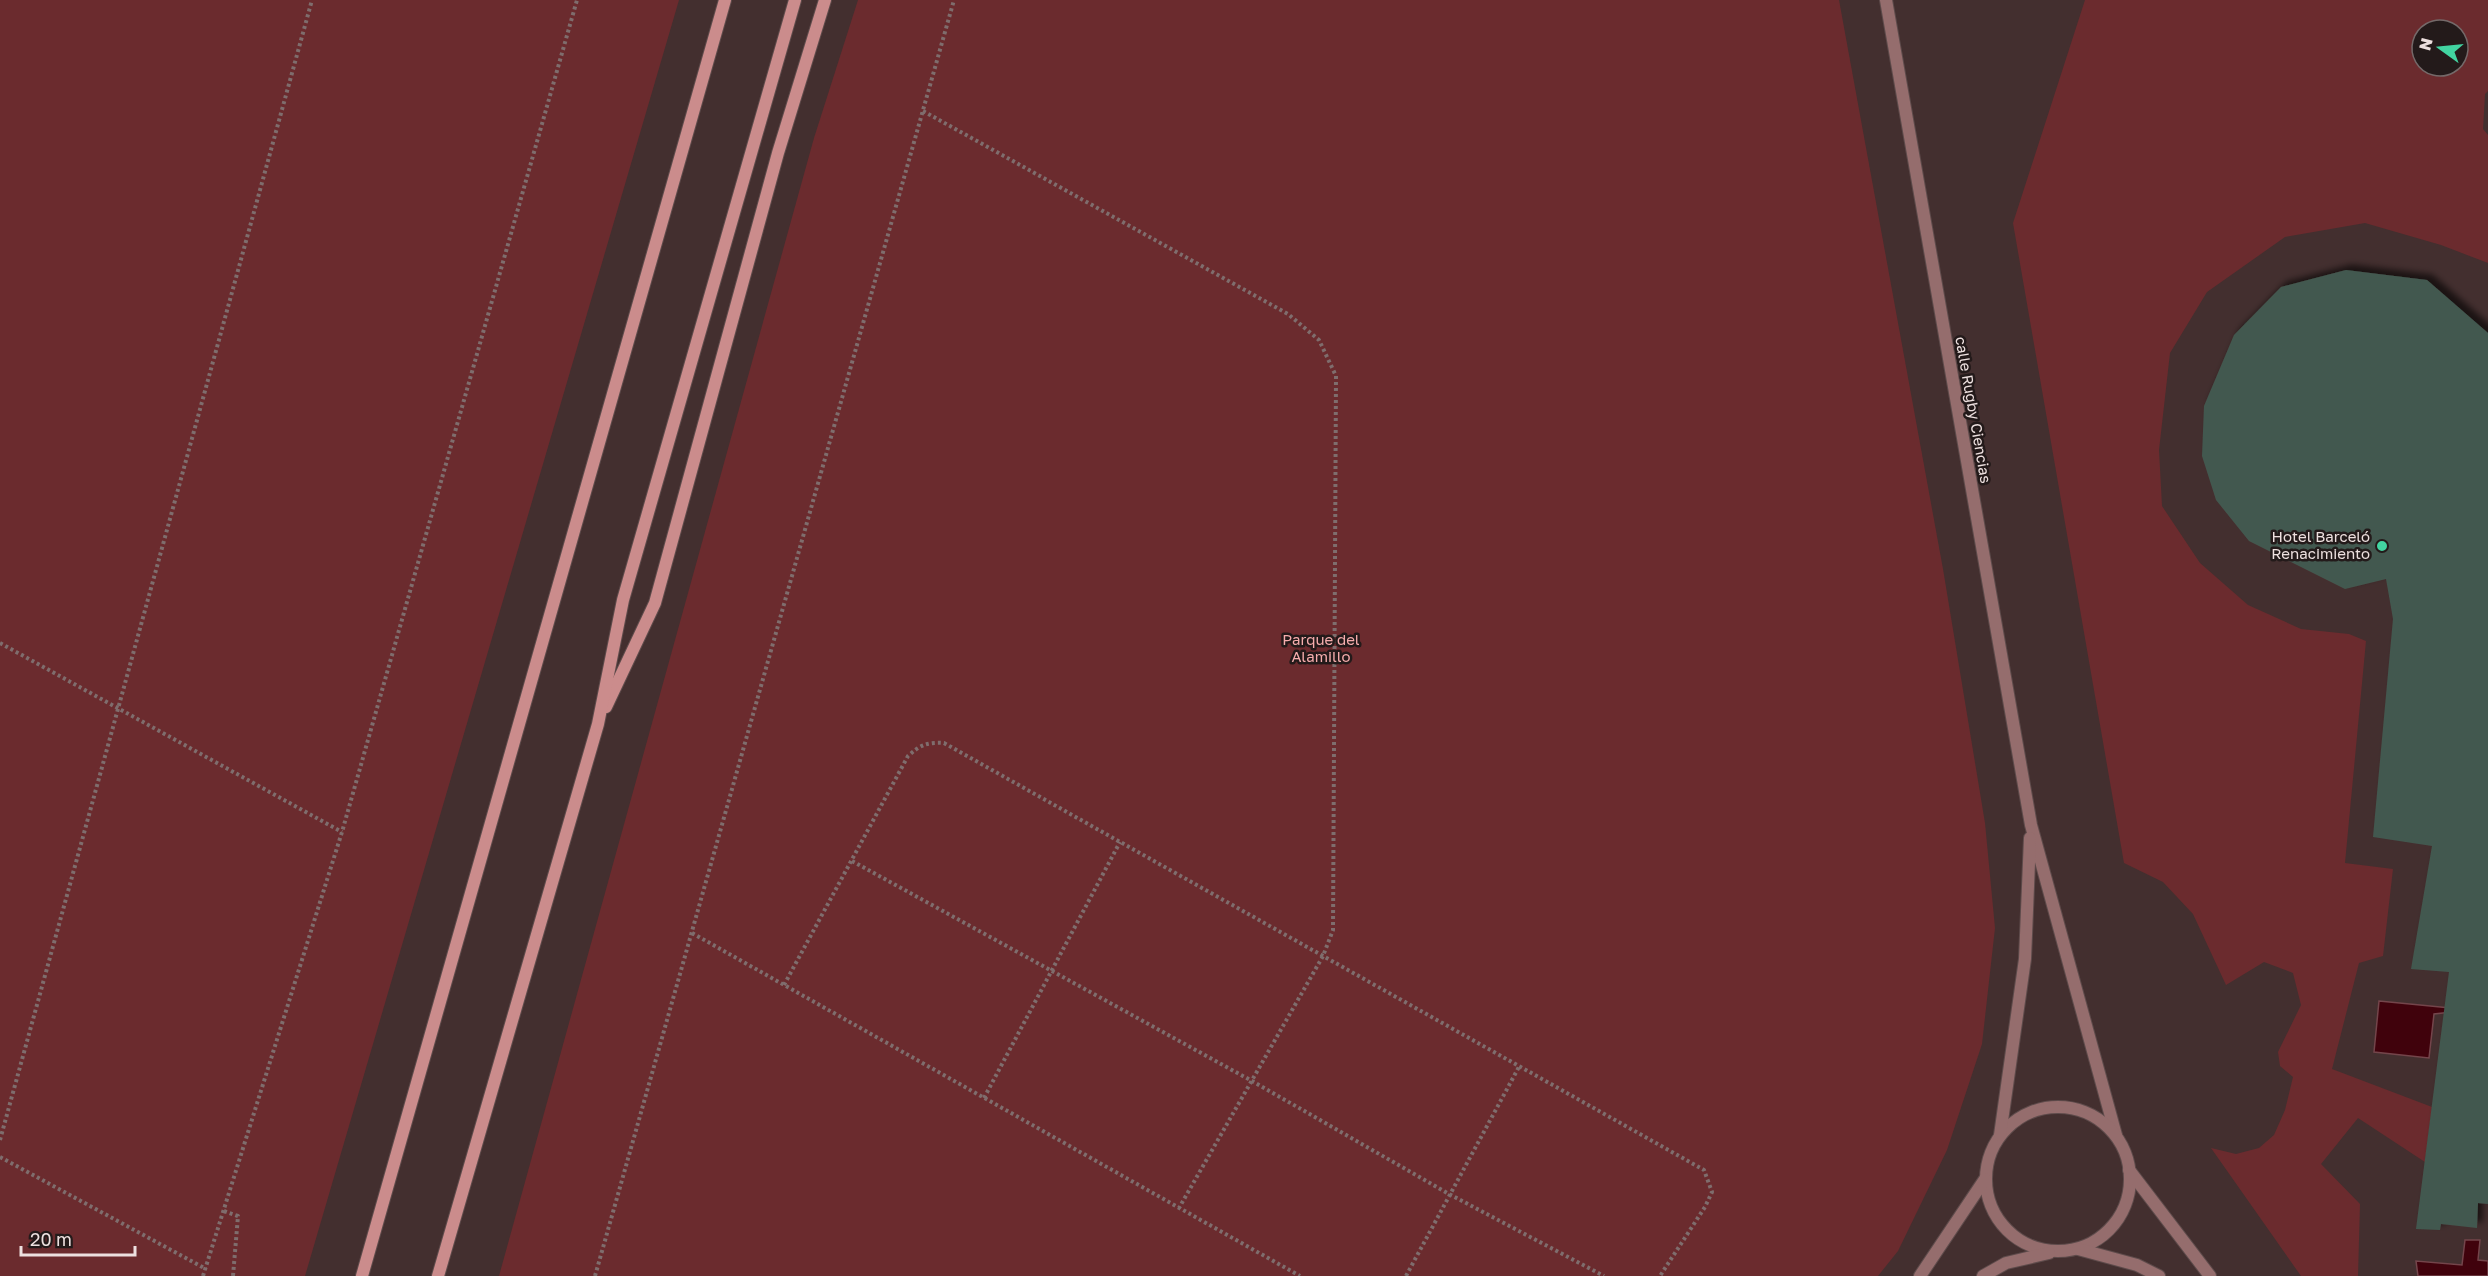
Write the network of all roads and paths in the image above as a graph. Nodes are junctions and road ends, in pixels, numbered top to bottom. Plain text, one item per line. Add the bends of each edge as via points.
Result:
1 (312, 0) edge
2 (577, 0) edge
3 (725, 0) edge
4 (795, 0) edge
5 (825, 0) edge
6 (954, 0) edge
7 (1886, 0) edge
8 (923, 111) junction
9 (0, 643) edge
10 (116, 709) junction
11 (598, 724) junction
12 (2031, 825) junction
13 (342, 832) junction
14 (1120, 842) junction
15 (852, 861) junction
16 (692, 933) junction
17 (1323, 956) junction
18 (1052, 971) junction
19 (784, 985) junction
20 (1520, 1065) junction
21 (1252, 1081) junction
22 (984, 1098) junction
23 (2000, 1135) junction
24 (2116, 1136) junction
25 (0, 1140) edge
26 (0, 1157) edge
27 (2129, 1170) junction
28 (1985, 1179) junction
29 (1449, 1194) junction
30 (1179, 1208) junction
31 (224, 1211) junction
32 (2078, 1249) junction
33 (2054, 1251) junction
34 (206, 1269) junction
35 (203, 1276) edge
36 (233, 1276) edge
37 (362, 1276) edge
38 (438, 1276) edge
39 (595, 1276) edge
40 (1299, 1276) edge
41 (1406, 1276) edge
42 (1604, 1276) edge
43 (1660, 1276) edge
44 (1920, 1276) edge
45 (1983, 1276) edge
46 (2159, 1276) edge
47 (2210, 1276) edge

1 - 10 path
2 - 13 path
3 - 37 main road
4 - 11 main road via 623,600
5 - 11 main road via 778,153 655,603
6 - 8 path
7 - 12 street, calle Rugby Ciencias
8 - 16 path
8 - 17 path via 1288,314 1319,340 1336,376 1333,930
9 - 10 path
10 - 13 path
10 - 25 path
11 - 38 main road
12 - 23 street via 2025,959
12 - 24 street
13 - 31 path
14 - 15 path via 944,743 929,742 919,745 908,756
14 - 17 path
14 - 18 path
15 - 18 path
15 - 19 path
16 - 19 path
16 - 39 path
17 - 20 path
17 - 21 path
18 - 21 path
18 - 22 path
19 - 22 path
20 - 29 path
20 - 43 path via 1704,1170 1712,1192
21 - 29 path
21 - 30 path
22 - 30 path
23 - 24 street via 2016,1120 2036,1110 2058,1106 2080,1110 2100,1120
23 - 28 street via 1989,1156
24 - 27 street
26 - 34 path
27 - 32 street via 2123,1210 2097,1240
27 - 47 street
28 - 33 street via 1998,1221 2014,1237 2033,1247
28 - 44 street
29 - 41 path
29 - 42 path
30 - 40 path
31 - 34 path
31 - 36 path via 238,1216
32 - 33 street
32 - 46 street via 2137,1265
33 - 45 street via 2006,1263
34 - 35 path

